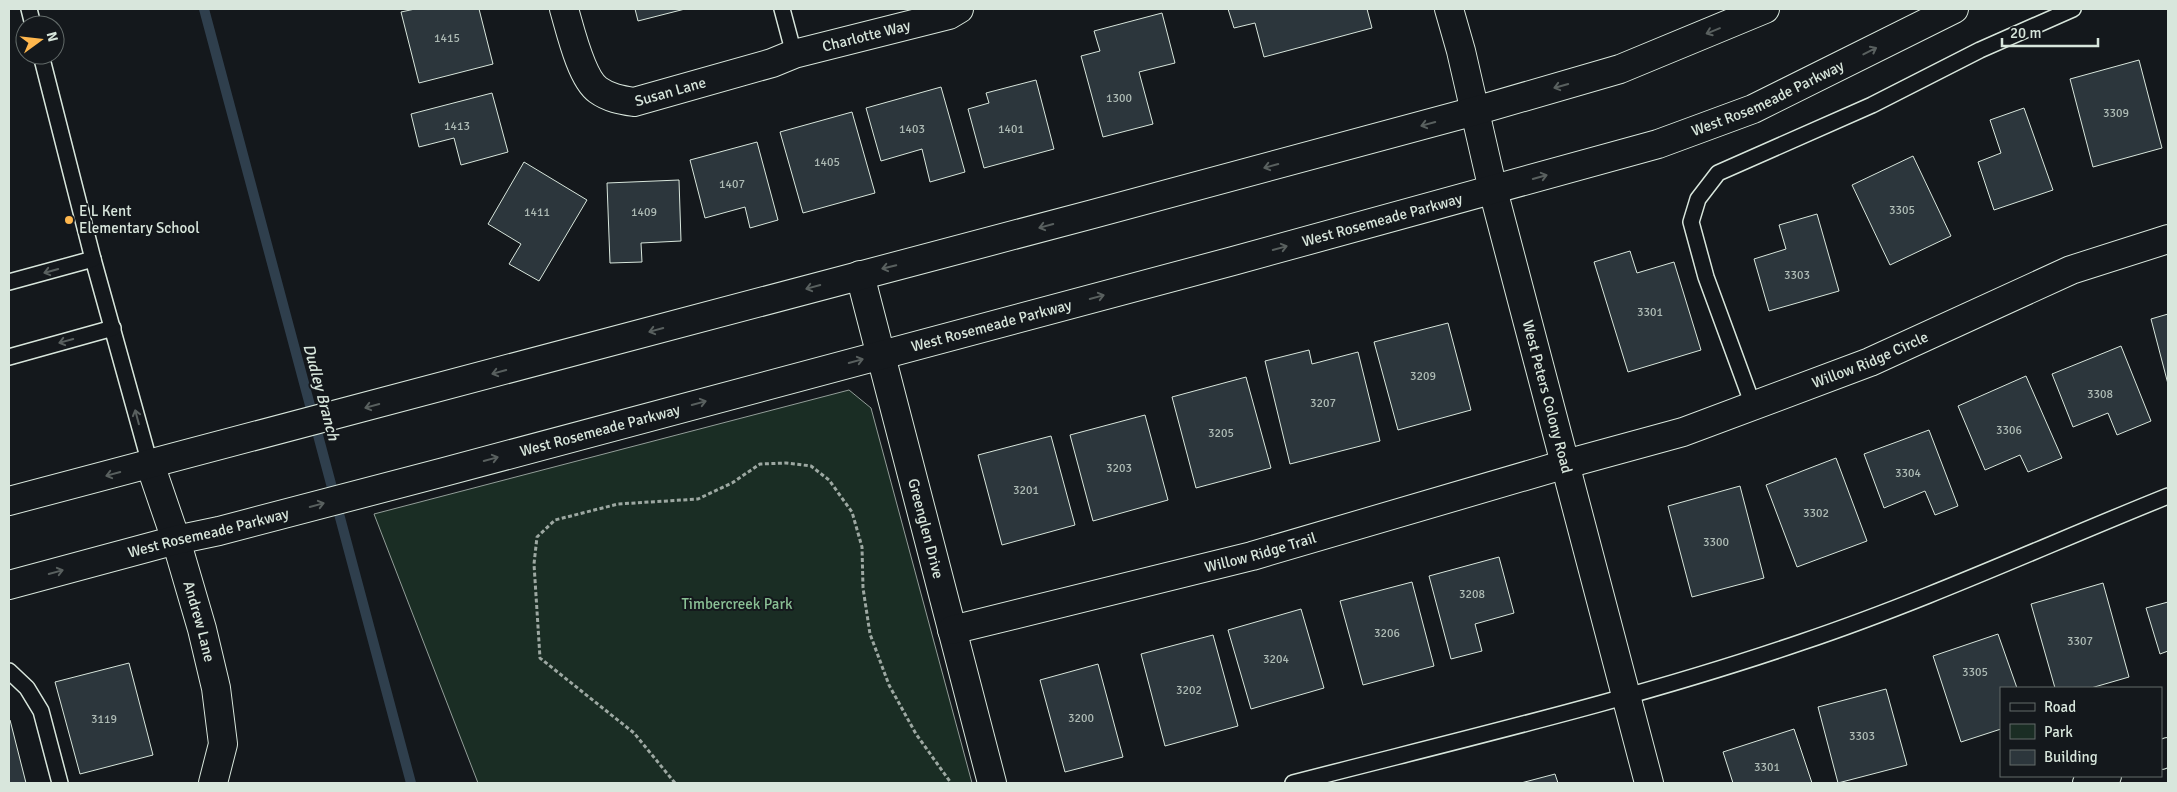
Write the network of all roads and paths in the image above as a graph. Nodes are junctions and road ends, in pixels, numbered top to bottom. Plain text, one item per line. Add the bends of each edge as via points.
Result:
1 (564, 9) edge
2 (782, 9) edge
3 (959, 9) edge
4 (1449, 9) edge
5 (1765, 9) edge
6 (1954, 9) edge
7 (2073, 9) edge
8 (783, 59) junction
9 (44, 65) edge
10 (1475, 111) junction
11 (1493, 190) junction
12 (2168, 239) edge
13 (94, 259) junction
14 (860, 275) junction
15 (9, 282) edge
16 (112, 328) junction
17 (881, 354) junction
18 (9, 357) edge
19 (1754, 408) junction
20 (150, 464) junction
21 (1566, 464) junction
22 (2168, 496) edge
23 (9, 501) edge
24 (176, 540) junction
25 (9, 585) edge
26 (952, 630) junction
27 (9, 671) edge
28 (1625, 697) junction
29 (2103, 777) edge
30 (60, 783) edge
31 (213, 783) edge
32 (675, 783) edge
33 (951, 783) edge
34 (992, 783) edge
35 (1293, 783) edge
36 (1649, 783) edge
37 (2087, 783) edge

1 - 8 main road, Susan Lane via 581,65 596,89 616,100 634,102
2 - 8 lane
3 - 8 main road, Charlotte Way via 950,15
4 - 10 main road, West Peters Colony Road
5 -> 10 main road via 1620,69
11 -> 6 main road, West Rosemeade Parkway via 1658,144 1754,109
7 - 19 lane via 1980,50 1872,105 1718,173 1698,199 1691,222 1706,277
9 - 13 lane
10 - 11 main road, West Peters Colony Road
10 -> 14 main road
17 -> 11 main road, West Rosemeade Parkway
11 - 21 main road, West Peters Colony Road
12 - 19 main road, Willow Ridge Circle via 2071,270 1870,362
13 -> 15 lane
13 - 16 lane
14 - 17 main road, Greenglen Drive
14 -> 20 main road
16 -> 18 lane
20 -> 16 lane
24 -> 17 main road, West Rosemeade Parkway via 444,472
17 - 26 main road, Greenglen Drive
19 - 21 main road, Willow Ridge Circle via 1683,432
20 -> 23 main road
20 - 24 main road, Andrew Lane
21 - 26 main road, Willow Ridge Trail via 1252,556
21 - 28 main road, West Peters Colony Road
22 - 28 lane via 1882,613
25 -> 24 main road, West Rosemeade Parkway
24 - 31 main road, Andrew Lane via 216,688 222,744
26 - 34 main road, Greenglen Drive
27 - 30 lane via 27,688 41,711
28 - 35 lane
28 - 36 main road, West Peters Colony Road
29 - 37 main road
32 - 33 path via 634,733 540,658 534,564 537,537 555,520 618,504 698,499 732,483 760,464 786,463 811,466 829,480 852,512 862,546 863,588 870,634 889,685 916,734

